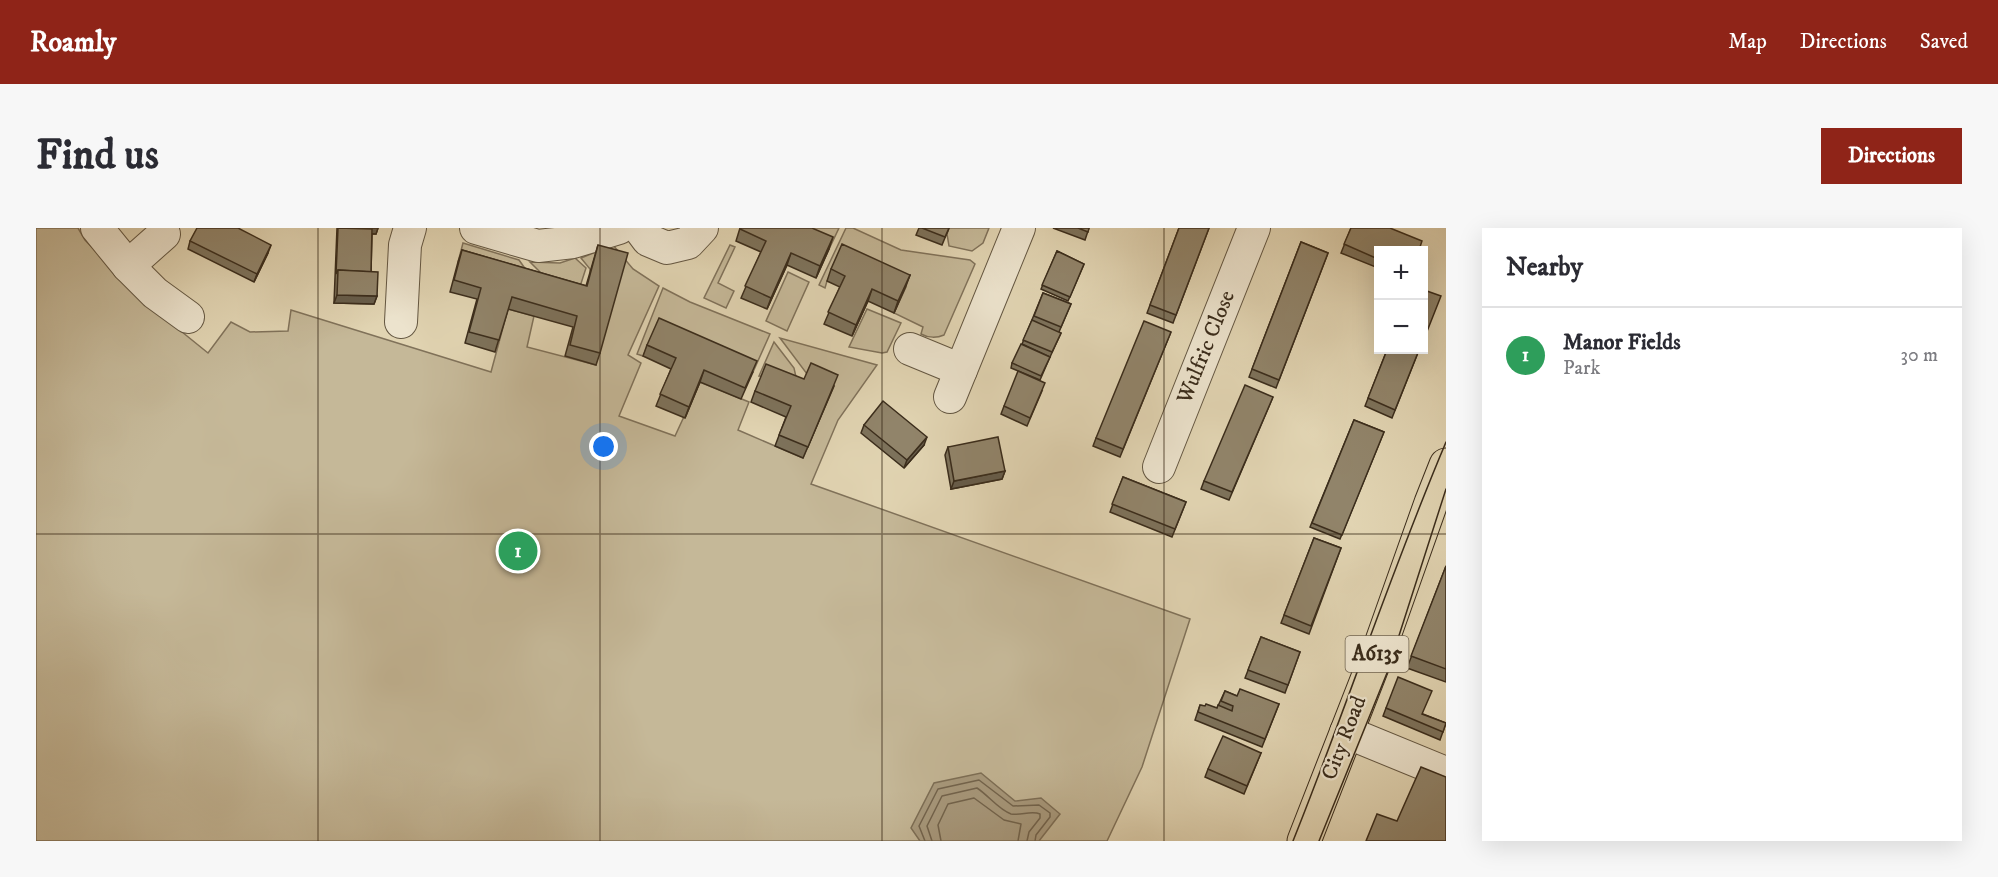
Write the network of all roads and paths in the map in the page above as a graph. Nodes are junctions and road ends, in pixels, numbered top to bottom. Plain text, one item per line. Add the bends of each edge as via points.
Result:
1 (97, 228) edge
2 (410, 228) edge
3 (476, 228) edge
4 (619, 228) edge
5 (639, 228) edge
6 (702, 228) edge
7 (1019, 228) edge
8 (1254, 228) edge
9 (164, 234) dead end
10 (128, 266) junction
11 (188, 316) dead end
12 (401, 322) dead end
13 (910, 349) dead end
14 (1446, 465) edge
15 (1159, 467) dead end
16 (1346, 732) junction
17 (1446, 773) edge
18 (1304, 841) edge

1 - 10 street
2 - 12 street via 405,245
3 - 4 street via 538,246 573,242
5 - 6 street via 648,240 667,248 688,243
7 - 13 street via 955,383
8 - 15 street, Wulfric Close
9 - 10 street
10 - 11 street
14 - 16 main road, City Road / A6135
16 - 17 street
16 - 18 main road, City Road / A6135

